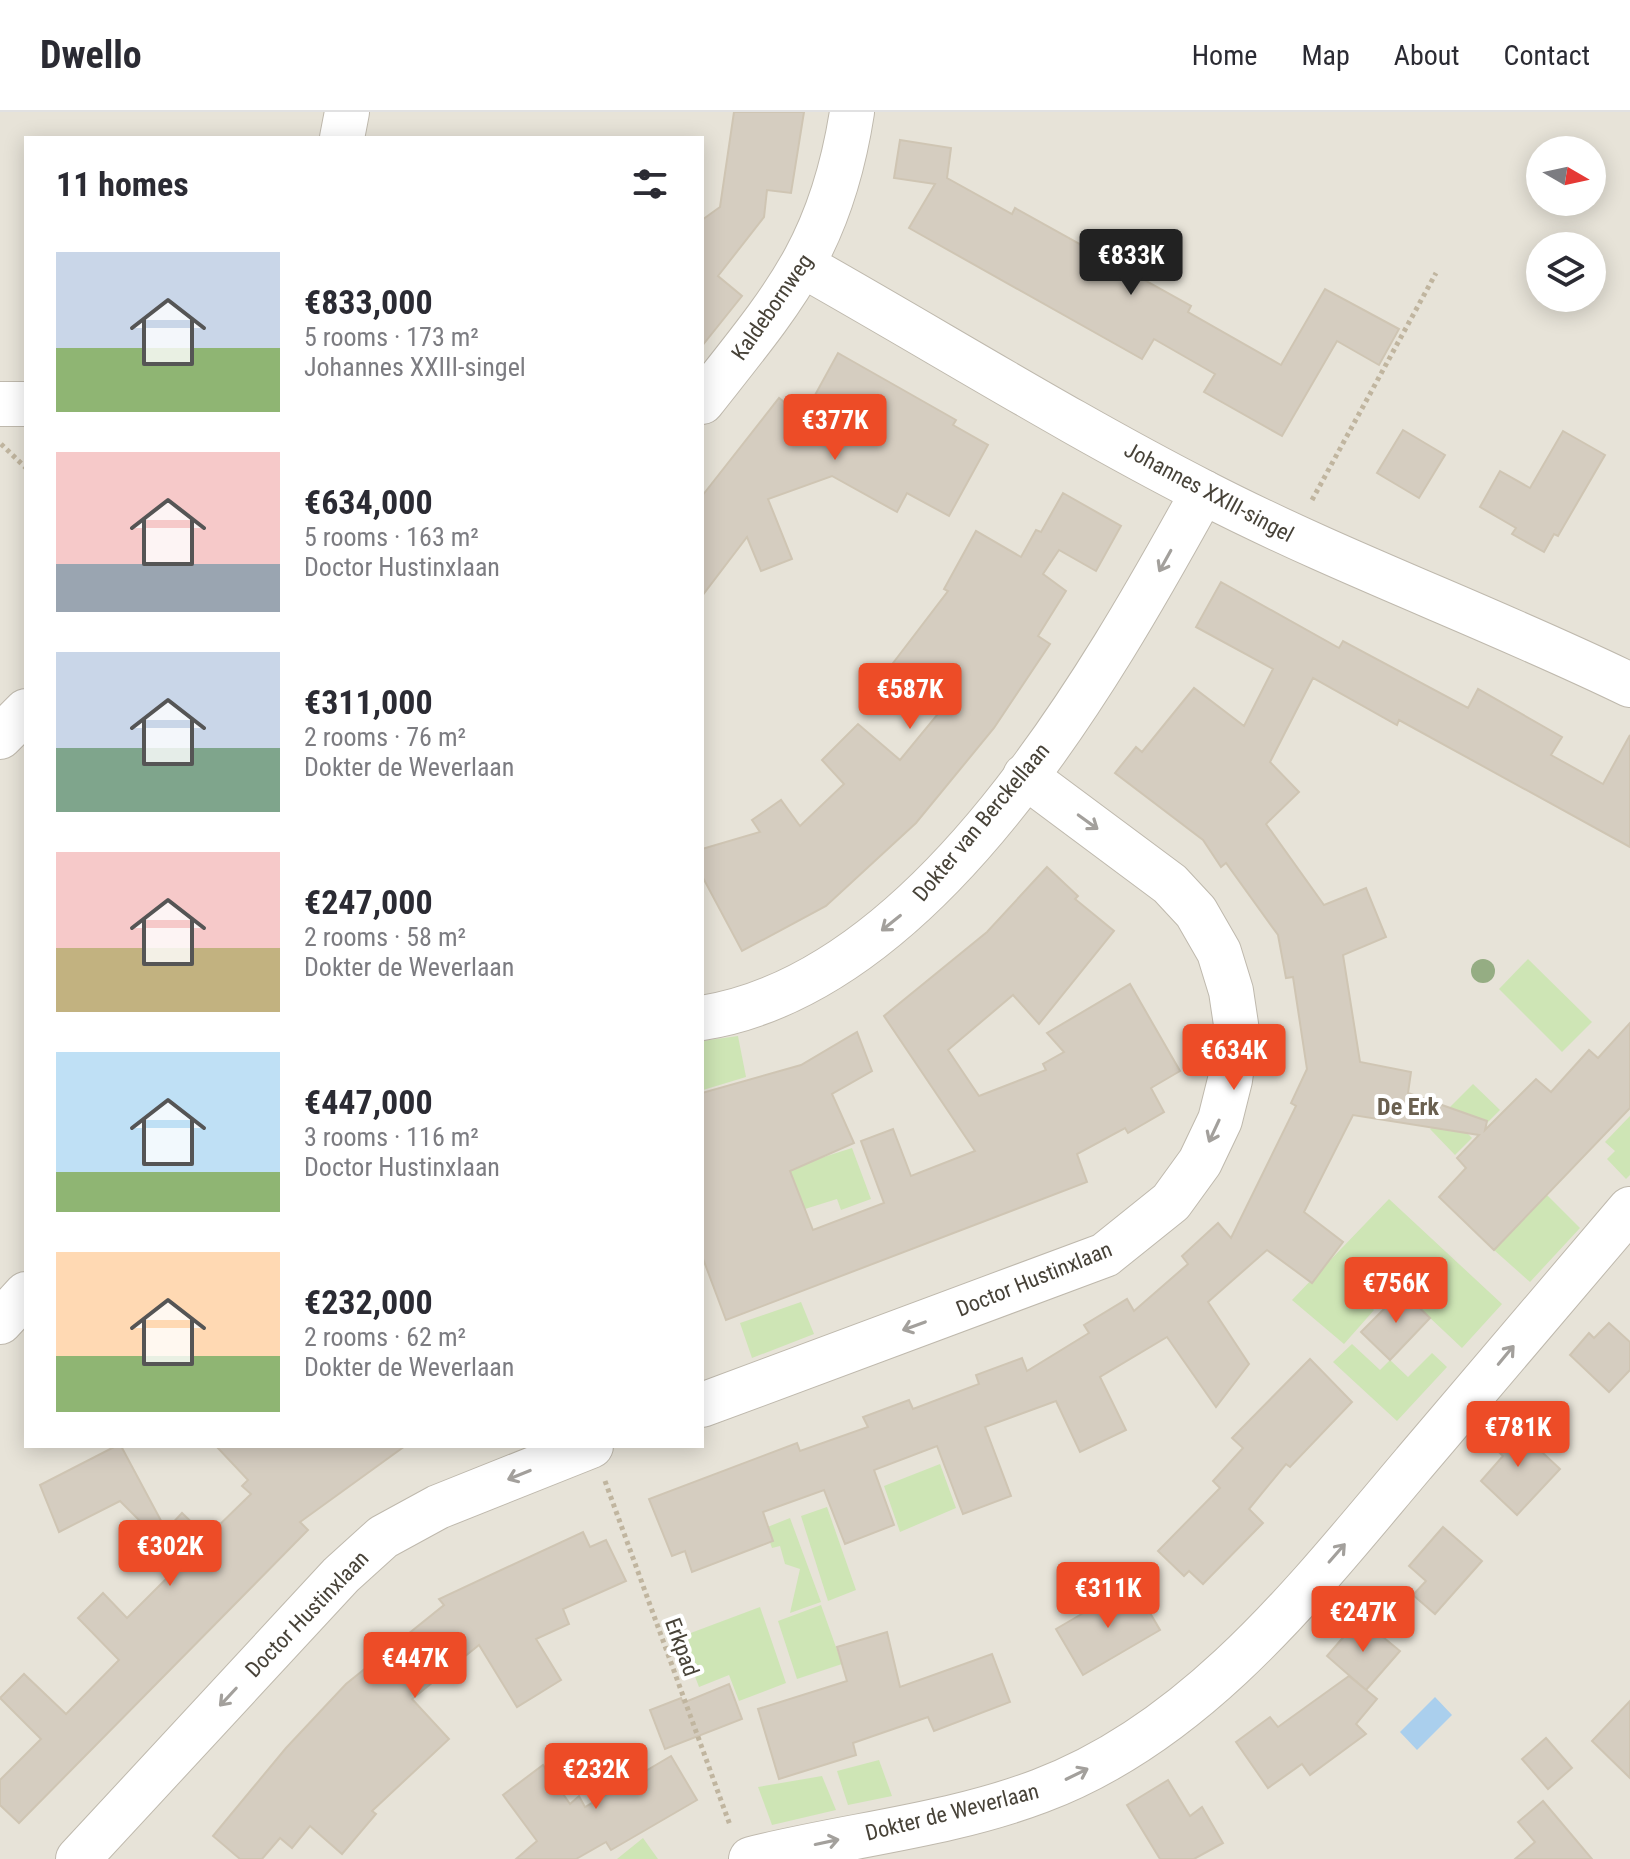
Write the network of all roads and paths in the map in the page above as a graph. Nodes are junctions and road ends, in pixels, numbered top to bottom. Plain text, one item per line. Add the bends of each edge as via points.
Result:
1 (347, 112) edge
2 (852, 112) edge
3 (342, 136) edge
4 (804, 266) junction
5 (1436, 273) dead end
6 (704, 399) edge
7 (0, 404) edge
8 (24, 404) edge
9 (0, 443) edge
10 (24, 466) edge
11 (1203, 492) junction
12 (1292, 536) junction
13 (1630, 685) edge
14 (24, 713) edge
15 (0, 737) edge
16 (1025, 776) junction
17 (704, 1018) edge
18 (1630, 1209) edge
19 (24, 1296) edge
20 (0, 1322) edge
21 (704, 1404) edge
22 (597, 1461) edge
23 (741, 1844) edge
24 (78, 1859) edge

1 - 3 street
2 - 4 street, Kaldebornweg via 835,194
4 - 6 street, Kaldebornweg
4 - 11 street, Johannes XXIII-singel
5 - 12 path
7 - 8 street
9 - 10 path
11 - 12 street, Johannes XXIII-singel
11 -> 16 street, Dokter van Berckellaan via 1123,638
12 - 13 street, Johannes XXIII-singel via 1523,633
14 - 15 street
16 -> 17 street, Dokter van Berckellaan via 955,860 851,956 790,991 734,1013
16 -> 21 street, Doctor Hustinxlaan via 1170,884 1196,912 1219,952 1237,1031 1220,1120 1200,1162 1171,1202 1105,1255
23 -> 18 street, Dokter de Weverlaan via 991,1807 1040,1791 1158,1726 1224,1672 1311,1583
19 - 20 street
22 - 23 path, Erkpad
22 -> 24 street, Doctor Hustinxlaan via 438,1507 383,1537 341,1575

